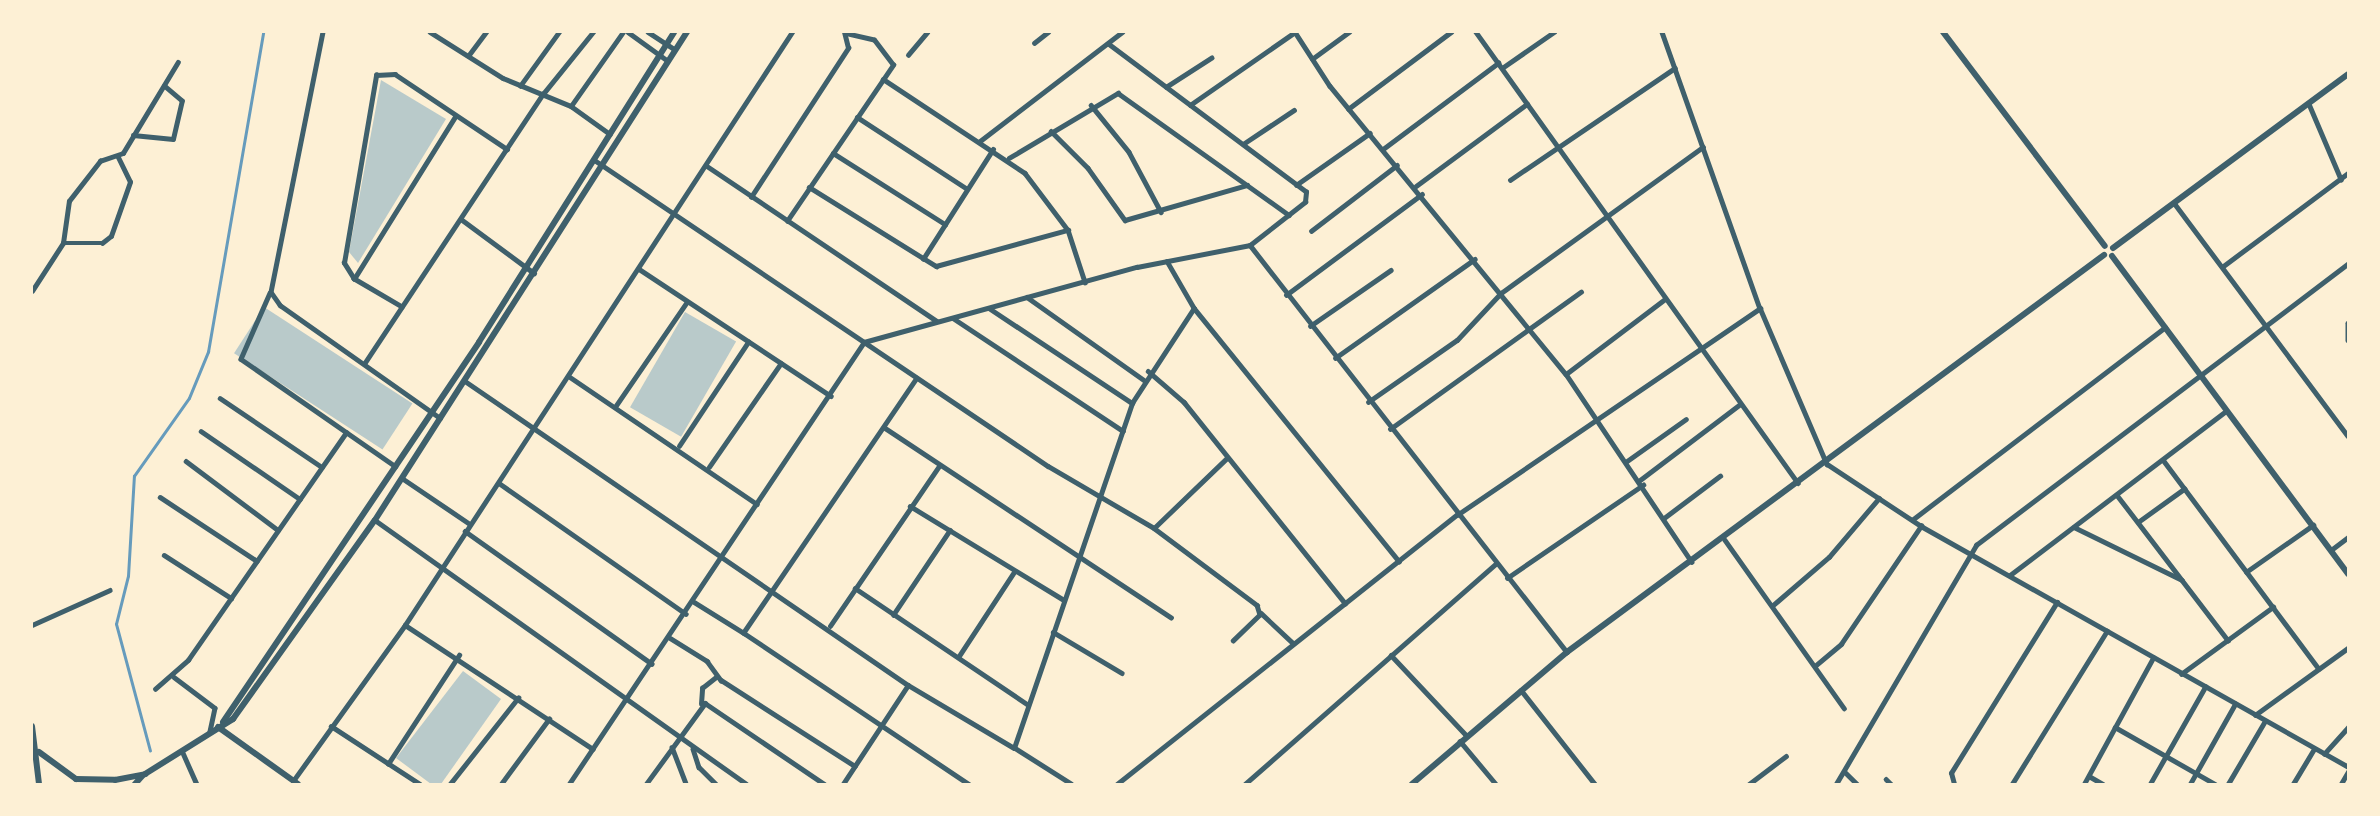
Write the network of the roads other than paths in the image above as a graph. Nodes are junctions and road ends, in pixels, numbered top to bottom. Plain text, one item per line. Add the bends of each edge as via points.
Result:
1 (323, 32) edge
2 (430, 32) edge
3 (486, 32) edge
4 (558, 32) edge
5 (593, 32) edge
6 (625, 32) edge
7 (648, 32) edge
8 (674, 32) edge
9 (687, 32) edge
10 (792, 32) edge
11 (927, 32) edge
12 (1048, 32) edge
13 (1122, 32) edge
14 (1295, 32) edge
15 (1349, 32) edge
16 (1451, 32) edge
17 (1475, 32) edge
18 (1554, 32) edge
19 (1662, 32) edge
20 (1943, 32) edge
21 (846, 33) edge
22 (666, 43) junction
23 (1034, 43) dead end
24 (1108, 44) junction
25 (674, 49) junction
26 (660, 55) junction
27 (908, 55) dead end
28 (468, 57) junction
29 (1211, 58) dead end
30 (1312, 59) junction
31 (668, 61) junction
32 (178, 62) dead end
33 (1500, 66) junction
34 (1675, 68) junction
35 (2348, 74) edge
36 (883, 79) junction
37 (164, 86) junction
38 (520, 86) junction
39 (1166, 87) junction
40 (543, 94) junction
41 (1527, 104) junction
42 (2309, 104) junction
43 (1091, 105) junction
44 (1190, 105) junction
45 (571, 106) junction
46 (1348, 109) junction
47 (1294, 110) dead end
48 (455, 117) junction
49 (857, 117) junction
50 (1051, 131) junction
51 (1370, 133) junction
52 (610, 134) junction
53 (133, 135) junction
54 (980, 141) junction
55 (1243, 144) junction
56 (1558, 146) junction
57 (1703, 148) junction
58 (507, 149) junction
59 (993, 149) junction
60 (1383, 149) junction
61 (833, 153) junction
62 (118, 157) junction
63 (1009, 159) junction
64 (596, 161) junction
65 (1397, 165) junction
66 (707, 166) junction
67 (604, 167) junction
68 (2348, 173) edge
69 (2342, 178) junction
70 (1510, 180) dead end
71 (1247, 185) junction
72 (1296, 185) junction
73 (1416, 186) junction
74 (809, 187) junction
75 (966, 188) junction
76 (1422, 194) junction
77 (751, 197) junction
78 (2175, 204) junction
79 (1161, 212) junction
80 (1289, 215) junction
81 (1608, 215) junction
82 (676, 217) junction
83 (461, 219) junction
84 (786, 221) junction
85 (945, 224) junction
86 (1068, 230) junction
87 (1311, 231) dead end
88 (63, 243) junction
89 (1250, 245) junction
90 (2105, 246) junction
91 (2113, 248) junction
92 (2108, 256) junction
93 (923, 259) junction
94 (1475, 259) junction
95 (1167, 261) junction
96 (2348, 264) edge
97 (2222, 267) junction
98 (526, 268) junction
99 (639, 269) junction
100 (1391, 270) dead end
101 (535, 273) junction
102 (354, 279) junction
103 (1085, 282) junction
104 (32, 290) edge
105 (271, 292) junction
106 (1581, 292) dead end
107 (1501, 293) junction
108 (1286, 295) junction
109 (1026, 296) junction
110 (1665, 299) junction
111 (687, 302) junction
112 (401, 307) junction
113 (989, 308) junction
114 (1194, 308) junction
115 (1760, 308) junction
116 (952, 317) junction
117 (937, 321) junction
118 (2348, 323) edge
119 (2265, 325) junction
120 (1310, 326) junction
121 (2165, 327) junction
122 (1530, 328) junction
123 (2348, 340) edge
124 (748, 341) junction
125 (864, 342) junction
126 (1699, 349) junction
127 (1335, 358) junction
128 (781, 363) junction
129 (365, 364) junction
130 (1148, 371) junction
131 (1566, 374) junction
132 (2199, 375) junction
133 (570, 377) junction
134 (917, 378) junction
135 (1144, 380) junction
136 (465, 381) junction
137 (831, 396) junction
138 (220, 398) dead end
139 (1368, 402) junction
140 (1132, 403) junction
141 (1739, 405) junction
142 (615, 407) junction
143 (2226, 411) junction
144 (432, 413) junction
145 (440, 418) junction
146 (1686, 419) dead end
147 (1600, 421) junction
148 (535, 427) junction
149 (885, 429) junction
150 (1390, 429) junction
151 (201, 431) dead end
152 (1123, 431) junction
153 (346, 433) junction
154 (2348, 436) edge
155 (679, 446) junction
156 (1227, 458) junction
157 (186, 461) dead end
158 (1627, 461) junction
159 (2164, 461) junction
160 (1827, 464) junction
161 (939, 466) junction
162 (322, 467) junction
163 (397, 467) junction
164 (709, 467) junction
165 (1720, 476) dead end
166 (402, 478) junction
167 (499, 483) junction
168 (1642, 483) junction
169 (1798, 484) junction
170 (2184, 489) junction
171 (2117, 495) junction
172 (1102, 496) junction
173 (160, 497) dead end
174 (1879, 498) junction
175 (300, 499) junction
176 (757, 504) junction
177 (910, 506) junction
178 (1457, 515) junction
179 (1664, 518) junction
180 (375, 520) junction
181 (1912, 520) junction
182 (2138, 522) junction
183 (470, 524) junction
184 (2313, 525) junction
185 (1921, 526) junction
186 (2074, 527) junction
187 (1154, 528) junction
188 (950, 530) junction
189 (278, 531) junction
190 (465, 531) junction
191 (2348, 537) edge
192 (1725, 540) junction
193 (2331, 550) junction
194 (722, 552) junction
195 (1968, 554) junction
196 (164, 555) dead end
197 (1076, 558) junction
198 (257, 561) junction
199 (1399, 561) junction
200 (1693, 563) junction
201 (1494, 564) junction
202 (441, 568) junction
203 (1014, 572) junction
204 (2246, 572) junction
205 (2348, 574) edge
206 (2010, 575) junction
207 (1507, 578) junction
208 (2182, 580) junction
209 (774, 588) junction
210 (855, 588) junction
211 (110, 590) dead end
212 (230, 598) junction
213 (1064, 600) junction
214 (694, 602) junction
215 (2057, 602) junction
216 (1345, 603) junction
217 (1772, 606) junction
218 (2273, 607) junction
219 (1261, 613) junction
220 (687, 614) junction
221 (893, 615) junction
222 (1171, 617) dead end
223 (32, 625) edge
224 (405, 625) junction
225 (830, 626) junction
226 (2107, 631) junction
227 (1053, 632) junction
228 (744, 633) junction
229 (670, 638) junction
230 (2228, 640) junction
231 (1233, 642) dead end
232 (1293, 643) junction
233 (2348, 648) edge
234 (1567, 652) junction
235 (459, 655) junction
236 (1391, 655) junction
237 (959, 656) junction
238 (2153, 658) junction
239 (652, 664) junction
240 (1815, 666) junction
241 (2319, 668) junction
242 (1122, 674) dead end
243 (2181, 674) junction
244 (174, 677) junction
245 (716, 677) junction
246 (908, 685) junction
247 (2205, 687) junction
248 (155, 689) dead end
249 (1521, 689) junction
250 (518, 698) junction
251 (629, 698) junction
252 (701, 704) junction
253 (1027, 704) junction
254 (2235, 704) junction
255 (1844, 708) dead end
256 (2255, 715) junction
257 (549, 719) junction
258 (2265, 721) junction
259 (221, 724) junction
260 (32, 726) edge
261 (331, 726) junction
262 (2115, 727) junction
263 (2348, 727) edge
264 (882, 728) junction
265 (209, 732) junction
266 (1466, 734) junction
267 (677, 737) junction
268 (1459, 740) junction
269 (671, 746) junction
270 (693, 748) junction
271 (1014, 748) junction
272 (593, 749) junction
273 (2314, 749) junction
274 (39, 752) junction
275 (183, 753) junction
276 (2324, 754) junction
277 (1786, 757) dead end
278 (2166, 757) junction
279 (388, 764) junction
280 (855, 766) junction
281 (2348, 770) edge
282 (1846, 773) junction
283 (145, 774) junction
284 (2196, 774) junction
285 (2089, 776) junction
286 (1886, 779) dead end
287 (296, 783) edge
288 (39, 785) edge
289 (135, 785) edge
290 (197, 785) edge
291 (420, 785) edge
292 (450, 785) edge
293 (501, 785) edge
294 (569, 785) edge
295 (646, 785) edge
296 (686, 785) edge
297 (716, 785) edge
298 (746, 785) edge
299 (824, 785) edge
300 (843, 785) edge
301 (969, 785) edge
302 (1070, 785) edge
303 (1117, 785) edge
304 (1245, 785) edge
305 (1412, 785) edge
306 (1496, 785) edge
307 (1595, 785) edge
308 (1749, 785) edge
309 (1836, 785) edge
310 (1857, 785) edge
311 (1891, 785) edge
312 (1954, 785) edge
313 (2012, 785) edge
314 (2084, 785) edge
315 (2103, 785) edge
316 (2150, 785) edge
317 (2190, 785) edge
318 (2215, 785) edge
319 (2228, 785) edge
320 (2294, 785) edge
321 (2341, 785) edge

1 - 105 street
2 - 28 street
3 - 28 street
4 - 38 street
5 - 40 street
6 - 26 street
6 - 45 street
7 - 22 street
8 - 22 street
9 - 25 street
10 - 66 street
11 - 27 street
12 - 23 street
13 - 24 street
14 - 30 street
14 - 44 street
15 - 30 street
16 - 46 street
17 - 33 street
18 - 33 street
19 - 34 street
20 - 90 street
21 - 36 street via 874,40 893,65
21 - 77 street via 848,48
22 - 25 street
22 - 26 street
24 - 39 street
24 - 54 street
25 - 31 street
26 - 31 street
26 - 52 street
28 - 38 street
29 - 39 street
30 - 46 street
31 - 67 street
32 - 37 street
33 - 41 street
33 - 60 street
34 - 56 street
34 - 57 street
35 - 42 street
36 - 49 street
36 - 54 street
37 - 53 street
37 - 53 street via 182,101 173,139
38 - 40 street
39 - 44 street
40 - 45 street
40 - 58 street
41 - 56 street
41 - 73 street
42 - 69 street
42 - 78 street
43 - 50 street
43 - 71 street via 1118,93
43 - 79 street via 1129,152
44 - 55 street
45 - 52 street
46 - 51 street
47 - 55 street
48 - 58 street
48 - 102 street
48 - 102 street via 395,74 376,75 344,263
49 - 61 street
49 - 75 street
50 - 63 street
50 - 79 street via 1088,168 1121,217
51 - 60 street
51 - 72 street
52 - 64 street
53 - 62 street
54 - 59 street
55 - 72 street
56 - 70 street
56 - 81 street
57 - 81 street
57 - 115 street
58 - 83 street
59 - 63 street
59 - 75 street
60 - 65 street
61 - 74 street
61 - 85 street
62 - 88 street via 100,161 69,201
62 - 88 street via 130,182 111,236 102,243
63 - 86 street via 1043,192
64 - 67 street
64 - 98 street
65 - 73 street
65 - 87 street
66 - 77 street
66 - 82 street
67 - 82 street
67 - 101 street
68 - 69 street
69 - 97 street
71 - 79 street
71 - 80 street
72 - 80 street via 1307,200
73 - 76 street
74 - 84 street
74 - 93 street
75 - 85 street
76 - 94 street
76 - 108 street
77 - 84 street
78 - 91 street
78 - 97 street
80 - 89 street
81 - 107 street
81 - 110 street
82 - 99 street
82 - 125 street
83 - 98 street
83 - 112 street
84 - 117 street
85 - 93 street
86 - 93 street via 942,266
86 - 103 street
88 - 104 street
89 - 95 street
89 - 108 street
90 - 91 street
90 - 92 street
91 - 92 street
92 - 121 street
92 - 160 street
94 - 107 street
94 - 127 street
95 - 103 street
95 - 114 street
96 - 119 street
97 - 119 street
98 - 101 street
98 - 144 street
99 - 111 street
99 - 133 street
100 - 120 street
101 - 136 street
102 - 112 street
103 - 109 street
105 - 129 street
105 - 153 street via 241,359
106 - 122 street
107 - 122 street
107 - 139 street via 1457,340
108 - 120 street
109 - 113 street
109 - 135 street
110 - 126 street
110 - 131 street
111 - 124 street
111 - 142 street
112 - 129 street
113 - 116 street
113 - 140 street
114 - 130 street
114 - 199 street
115 - 126 street
115 - 160 street
116 - 117 street
116 - 152 street
117 - 125 street
118 - 123 street
119 - 132 street
119 - 154 street
120 - 127 street
121 - 132 street
121 - 181 street
122 - 131 street
122 - 150 street
124 - 128 street
124 - 155 street
125 - 134 street
125 - 137 street
126 - 141 street
126 - 147 street
127 - 139 street
128 - 137 street
128 - 164 street
129 - 144 street
130 - 135 street
130 - 156 street via 1184,402
131 - 147 street
132 - 143 street
132 - 195 street
133 - 142 street
133 - 148 street
134 - 149 street
134 - 172 street
135 - 140 street
136 - 145 street
136 - 148 street
137 - 176 street
138 - 162 street
139 - 150 street
140 - 152 street
141 - 168 street
141 - 169 street
142 - 155 street
143 - 159 street
143 - 184 street
144 - 145 street
144 - 163 street
145 - 166 street
146 - 158 street
147 - 158 street
147 - 178 street
148 - 167 street
148 - 194 street
149 - 161 street
149 - 209 street
150 - 178 street
151 - 175 street
152 - 172 street
153 - 162 street
153 - 163 street
155 - 164 street
156 - 187 street
156 - 216 street
157 - 189 street
158 - 168 street
159 - 170 street
159 - 171 street
160 - 169 street
160 - 174 street
161 - 177 street
161 - 197 street
162 - 175 street
163 - 259 street
164 - 176 street
165 - 179 street
166 - 180 street
166 - 183 street
167 - 183 street
167 - 220 street
168 - 179 street
168 - 207 street
169 - 192 street
170 - 182 street
170 - 204 street
171 - 182 street
171 - 186 street
172 - 187 street
172 - 197 street
173 - 198 street
174 - 181 street
174 - 217 street via 1829,557
175 - 189 street
176 - 194 street
177 - 188 street
177 - 210 street
178 - 199 street
178 - 201 street
179 - 200 street
180 - 202 street
180 - 259 street via 242,708
181 - 185 street
182 - 208 street
183 - 190 street
184 - 193 street
184 - 204 street
185 - 195 street
185 - 240 street via 1841,644
186 - 206 street
186 - 208 street
187 - 219 street
188 - 203 street
188 - 221 street
189 - 198 street
190 - 202 street
190 - 239 street
191 - 193 street
192 - 200 street
192 - 217 street
193 - 205 street
194 - 209 street
194 - 214 street
195 - 206 street
195 - 282 street
196 - 212 street
197 - 213 street
197 - 222 street
198 - 212 street
199 - 216 street
200 - 234 street
201 - 207 street
201 - 236 street
202 - 224 street
202 - 251 street
203 - 213 street
203 - 237 street
204 - 218 street
206 - 215 street
207 - 234 street
208 - 230 street
209 - 225 street
209 - 228 street
210 - 221 street
210 - 225 street
211 - 223 street
212 - 244 street
213 - 227 street
214 - 220 street
214 - 228 street
215 - 226 street
215 - 312 street via 1951,773
216 - 232 street
217 - 240 street
218 - 230 street
218 - 241 street
219 - 231 street
219 - 232 street
220 - 229 street
221 - 237 street
224 - 235 street
224 - 261 street
225 - 246 street
226 - 238 street
226 - 313 street
227 - 242 street
227 - 253 street
228 - 264 street
229 - 239 street
229 - 245 street via 707,661
230 - 243 street
232 - 303 street
233 - 241 street
234 - 249 street
235 - 250 street
235 - 279 street
236 - 266 street
236 - 304 street
237 - 253 street
238 - 243 street
238 - 262 street
239 - 251 street
240 - 255 street
241 - 256 street
243 - 247 street
244 - 248 street
244 - 265 street via 215,708
245 - 252 street via 702,688
245 - 280 street
246 - 264 street
246 - 271 street
247 - 254 street
247 - 278 street
249 - 266 street
249 - 307 street
250 - 257 street
250 - 292 street
251 - 267 street
251 - 272 street
252 - 267 street
252 - 299 street
253 - 271 street
254 - 256 street
254 - 284 street
256 - 258 street
257 - 272 street
257 - 293 street
258 - 273 street
258 - 319 street
259 - 265 street
259 - 287 street
260 - 274 street
261 - 279 street
261 - 287 street
262 - 278 street
262 - 285 street
263 - 276 street
264 - 280 street
264 - 301 street
265 - 275 street
266 - 268 street
267 - 269 street
267 - 270 street
268 - 305 street
268 - 306 street
269 - 295 street
269 - 296 street
270 - 297 street via 699,767
270 - 298 street
271 - 302 street
272 - 294 street
273 - 276 street
273 - 320 street
274 - 283 street via 87,781
274 - 288 street
275 - 283 street
275 - 290 street
276 - 281 street
277 - 308 street
278 - 284 street
278 - 316 street
279 - 291 street
280 - 300 street
281 - 321 street
282 - 309 street
282 - 310 street
283 - 289 street
284 - 317 street
284 - 318 street
285 - 314 street
285 - 315 street
286 - 311 street

